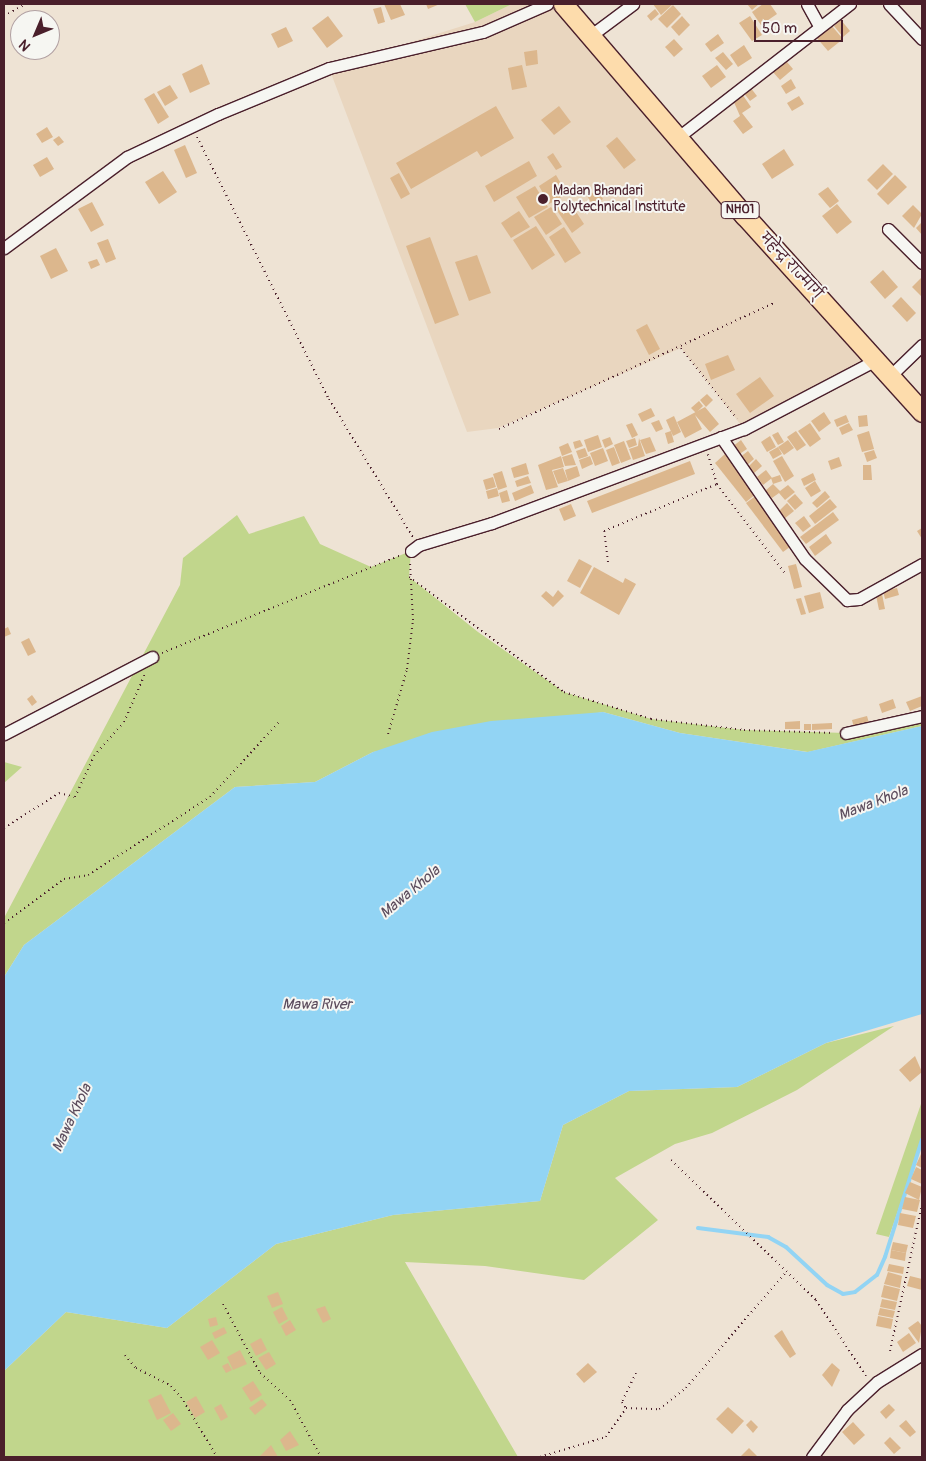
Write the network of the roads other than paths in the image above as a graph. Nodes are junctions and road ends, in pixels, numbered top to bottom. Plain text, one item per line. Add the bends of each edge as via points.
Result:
1 (547, 4) edge
2 (563, 4) edge
3 (633, 4) edge
4 (806, 4) edge
5 (850, 4) edge
6 (889, 4) edge
7 (820, 27) junction
8 (590, 36) junction
9 (922, 39) edge
10 (677, 138) junction
11 (888, 229) dead end
12 (4, 248) edge
13 (922, 263) edge
14 (922, 345) edge
15 (876, 360) junction
16 (890, 376) junction
17 (922, 412) edge
18 (721, 437) junction
19 (415, 548) road end
20 (922, 564) edge
21 (152, 657) road end
22 (922, 716) edge
23 (846, 733) road end
24 (4, 734) edge
25 (922, 1354) edge
26 (812, 1457) edge

1 - 12 street via 483,32 329,68 192,127 127,157
2 - 8 highway, महेन्द्र राज्मार्ग् / NH01
3 - 8 street
4 - 7 street
5 - 7 street
6 - 9 street
7 - 10 street
8 - 10 highway, महेन्द्र राज्मार्ग् / NH01
10 - 15 highway, महेन्द्र राज्मार्ग् / NH01
11 - 13 street
14 - 16 street
15 - 16 highway, महेन्द्र राज्मार्ग् / NH01
15 - 18 street via 744,429
16 - 17 highway, महेन्द्र राज्मार्ग् / NH01
18 - 19 street via 492,523
18 - 20 street via 805,559 847,600 858,599
21 - 24 street
22 - 23 street
25 - 26 street via 872,1387 847,1410

